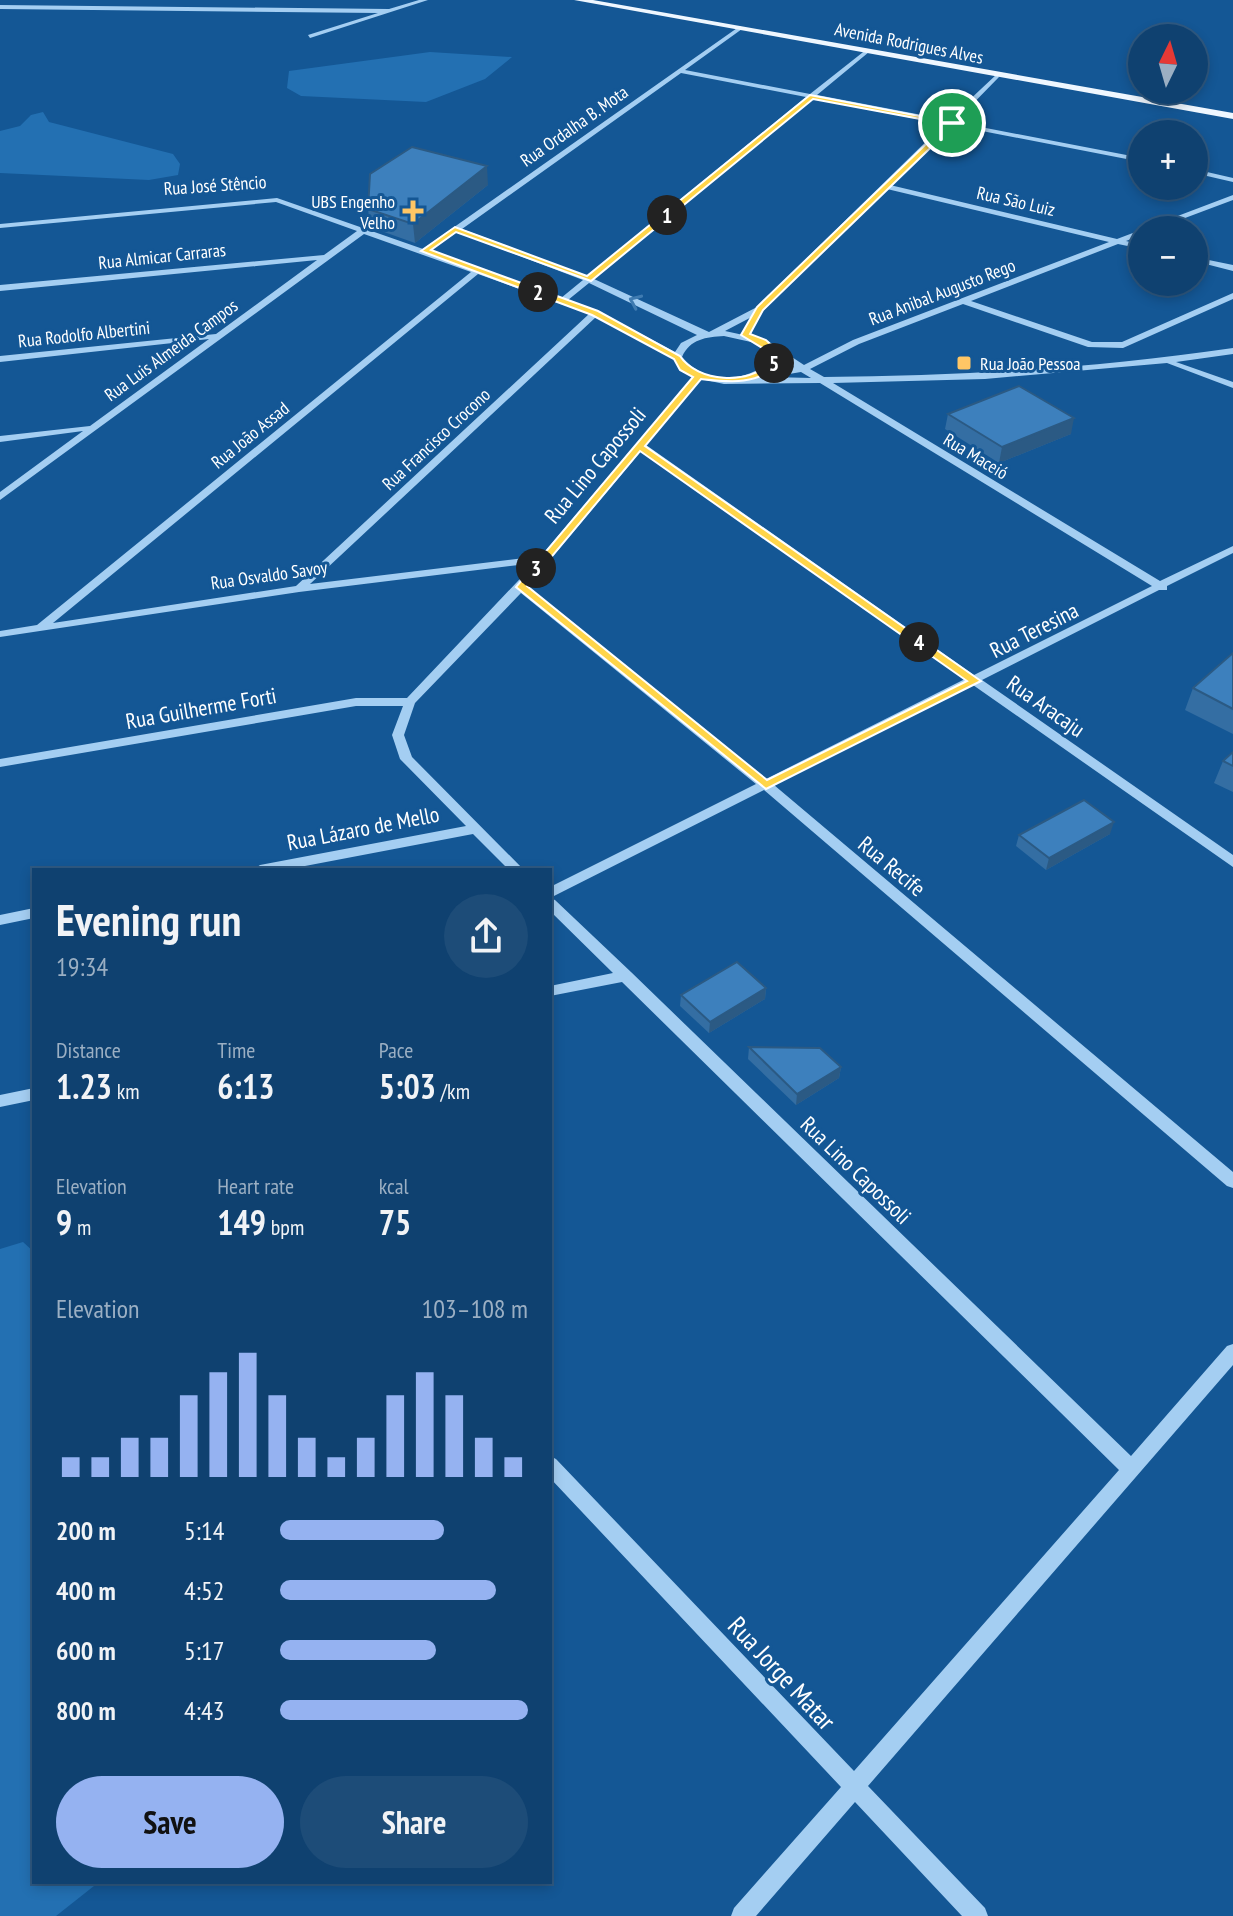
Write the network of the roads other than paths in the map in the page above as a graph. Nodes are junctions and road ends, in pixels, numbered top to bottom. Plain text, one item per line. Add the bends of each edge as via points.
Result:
1 (425, 0) edge
2 (578, 0) edge
3 (0, 7) edge
4 (390, 11) junction
5 (740, 28) junction
6 (310, 36) dead end
7 (867, 51) junction
8 (680, 71) junction
9 (997, 76) junction
10 (812, 96) junction
11 (1233, 116) edge
12 (952, 123) junction
13 (1128, 157) edge
14 (1208, 174) edge
15 (1233, 180) edge
16 (884, 186) junction
17 (1233, 197) edge
18 (1183, 216) edge
19 (0, 226) edge
20 (455, 229) junction
21 (362, 231) junction
22 (1128, 237) edge
23 (1118, 241) junction
24 (1128, 244) edge
25 (425, 251) junction
26 (326, 257) junction
27 (1208, 262) edge
28 (1233, 268) edge
29 (478, 270) junction
30 (588, 279) junction
31 (0, 288) edge
32 (1233, 296) edge
33 (562, 301) junction
34 (963, 301) junction
35 (760, 309) junction
36 (595, 313) junction
37 (709, 335) junction
38 (745, 335) junction
39 (218, 336) junction
40 (774, 351) junction
41 (1233, 351) edge
42 (677, 357) junction
43 (0, 359) edge
44 (1166, 362) junction
45 (805, 368) junction
46 (699, 376) junction
47 (753, 377) junction
48 (735, 380) junction
49 (820, 381) junction
50 (1233, 385) edge
51 (89, 428) junction
52 (0, 439) edge
53 (640, 446) junction
54 (0, 497) edge
55 (1233, 549) edge
56 (544, 559) junction
57 (521, 587) junction
58 (1163, 588) junction
59 (299, 589) junction
60 (43, 625) junction
61 (0, 634) edge
62 (975, 681) junction
63 (410, 702) junction
64 (0, 763) edge
65 (766, 785) junction
66 (475, 829) junction
67 (1233, 862) edge
68 (270, 868) edge
69 (515, 868) edge
70 (552, 892) edge
71 (552, 905) edge
72 (32, 913) edge
73 (0, 920) edge
74 (626, 976) junction
75 (552, 991) edge
76 (32, 1094) edge
77 (0, 1101) edge
78 (1233, 1181) edge
79 (1233, 1352) edge
80 (552, 1467) edge
81 (1131, 1469) junction
82 (854, 1788) junction
83 (742, 1916) edge
84 (977, 1916) edge

1 - 4 street
2 - 5 main road, Avenida Rodrigues Alves
3 - 4 street
4 - 6 street
5 - 7 main road, Avenida Rodrigues Alves
5 - 8 street, Rua Ordalha B. Mota
7 - 9 main road, Avenida Rodrigues Alves
7 - 10 street
8 - 10 street
8 - 20 street, Rua Ordalha B. Mota
9 - 11 main road, Avenida Rodrigues Alves
9 - 12 street
10 - 12 street
10 - 30 street
12 - 13 street
12 - 16 street
14 - 15 street
16 - 23 street, Rua São Luiz
16 - 35 street
17 - 18 street, Rua Anibal Augusto Rego
19 - 21 street, Rua José Stêncio via 261,199 289,203
20 - 25 street, Rua Ordalha B. Mota
20 - 30 street
21 - 25 street, Rua José Stêncio
21 - 26 street, Rua Luis Almeida Campos
22 - 23 street, Rua Anibal Augusto Rego
23 - 24 street, Rua São Luiz
23 - 34 street, Rua Anibal Augusto Rego
25 - 29 street, Rua José Stêncio
26 - 31 street, Rua Almicar Carraras
26 - 39 street, Rua Luis Almeida Campos
27 - 28 street
29 - 33 street, Rua José Stêncio
29 - 60 street, Rua João Assad
30 - 33 street
37 -> 30 street
32 - 34 street via 1123,345 1091,345
33 - 36 street, Rua José Stêncio
34 - 45 street, Rua Anibal Augusto Rego via 856,342
35 - 37 street
35 - 38 street
36 - 42 street, Rua José Stêncio
36 - 59 street, Rua Francisco Crocono
37 - 38 street
37 - 42 street via 689,340
38 - 40 street, Rua Maceió
39 - 43 street, Rua Rodolfo Albertini
39 - 51 street, Rua Luis Almeida Campos
40 - 45 street, Rua Maceió
40 - 47 street via 775,362
41 - 44 street
42 - 46 street, Rua José Stêncio via 683,368
44 - 49 street
44 - 50 street
45 - 47 street, Rua Anibal Augusto Rego
45 - 49 street, Rua Maceió
46 - 48 street
46 - 53 street, Rua Lino Capossoli
47 - 48 street, Rua Anibal Augusto Rego
48 - 49 street
49 - 58 street, Rua Maceió
51 - 52 street
51 - 54 street, Rua Luis Almeida Campos
53 - 56 street, Rua Lino Capossoli
53 - 62 street, Rua Aracaju
55 - 58 street, Rua Teresina
56 - 57 street, Rua Lino Capossoli
56 - 59 street, Rua Osvaldo Savoy
57 - 63 street, Rua Lino Capossoli
57 - 65 street, Rua Recife
58 - 62 street, Rua Teresina
59 - 60 street, Rua Osvaldo Savoy
60 - 61 street, Rua Osvaldo Savoy
62 - 65 street, Rua Teresina
62 - 67 street, Rua Aracaju
63 - 64 street, Rua Guilherme Forti via 356,702
63 - 66 street, Rua Lino Capossoli via 398,735 406,759
65 - 70 street, Rua Teresina
65 - 78 street, Rua Recife
66 - 68 street, Rua Lázaro de Mello
66 - 69 street, Rua Lino Capossoli
71 - 74 street, Rua Lino Capossoli
72 - 73 street
74 - 75 street
74 - 81 street, Rua Lino Capossoli
76 - 77 street
79 - 81 street
80 - 82 street, Rua Jorge Matar
81 - 82 street
82 - 83 street
82 - 84 street, Rua Jorge Matar

